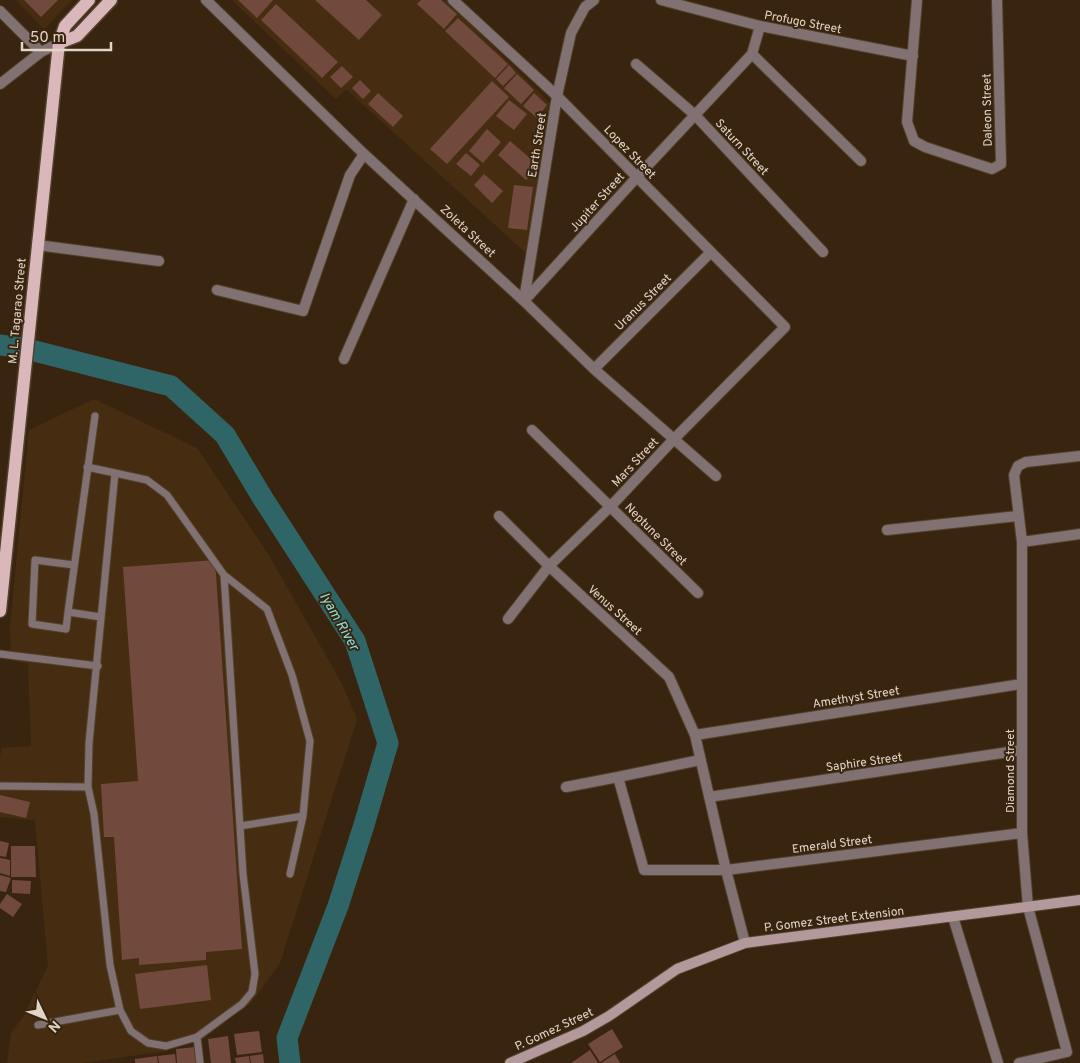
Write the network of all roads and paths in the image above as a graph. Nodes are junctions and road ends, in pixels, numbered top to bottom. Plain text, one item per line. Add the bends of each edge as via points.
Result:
1 (89, 0) edge
2 (111, 0) edge
3 (206, 0) edge
4 (453, 0) edge
5 (594, 0) edge
6 (661, 0) edge
7 (917, 0) edge
8 (997, 0) edge
9 (0, 11) edge
10 (760, 26) junction
11 (59, 43) junction
12 (41, 52) junction
13 (752, 54) junction
14 (913, 56) junction
15 (636, 64) dead end
16 (0, 84) edge
17 (558, 96) junction
18 (695, 115) junction
19 (364, 154) junction
20 (861, 161) dead end
21 (637, 177) junction
22 (414, 199) junction
23 (37, 245) junction
24 (711, 252) junction
25 (823, 252) dead end
26 (159, 261) dead end
27 (217, 290) dead end
28 (524, 301) junction
29 (785, 327) joint
30 (344, 359) dead end
31 (594, 369) junction
32 (95, 416) dead end
33 (532, 430) dead end
34 (673, 440) junction
35 (1080, 456) edge
36 (87, 467) junction
37 (116, 473) junction
38 (716, 476) dead end
39 (611, 506) junction
40 (499, 516) dead end
41 (1018, 516) junction
42 (887, 530) dead end
43 (1080, 534) edge
44 (1022, 542) junction
45 (74, 565) junction
46 (549, 566) junction
47 (224, 575) junction
48 (698, 593) dead end
49 (0, 610) edge
50 (68, 612) junction
51 (101, 617) junction
52 (508, 619) dead end
53 (0, 654) edge
54 (98, 666) junction
55 (1022, 684) junction
56 (695, 735) junction
57 (1022, 750) junction
58 (700, 760) junction
59 (618, 777) junction
60 (0, 786) edge
61 (88, 787) junction
62 (566, 787) dead end
63 (708, 797) junction
64 (303, 816) junction
65 (240, 826) junction
66 (1022, 832) junction
67 (726, 870) junction
68 (290, 874) dead end
69 (1080, 900) edge
70 (1028, 907) junction
71 (953, 917) junction
72 (745, 943) junction
73 (120, 1010) junction
74 (609, 1016) joint
75 (38, 1025) dead end
76 (197, 1037) junction
77 (200, 1063) edge
78 (510, 1063) edge
79 (998, 1063) edge
80 (1019, 1063) edge

1 - 11 main road, M. L. Tagarao Street via 65,26
2 - 11 main road via 77,36
3 - 19 street, Zoleta Street
4 - 17 street, Lopez Street
5 - 17 street, Earth Street via 585,7 571,33
6 - 10 street, Profugo Street
7 - 14 street, Daleon Street
8 - 14 street, Daleon Street via 1001,164 992,169 925,147 914,140 906,122
9 - 12 street
10 - 13 street, Jupiter Street
10 - 14 street, Profugo Street
11 - 12 street
11 - 23 main road, M. L. Tagarao Street
12 - 16 street
13 - 18 street, Jupiter Street
13 - 20 street
15 - 18 street, Saturn Street
17 - 21 street, Lopez Street
17 - 28 street, Earth Street
18 - 21 street, Jupiter Street
18 - 25 street, Saturn Street
19 - 22 street, Zoleta Street
19 - 27 street via 350,175 303,311
21 - 24 street, Lopez Street
21 - 28 street, Jupiter Street
22 - 28 street, Zoleta Street
22 - 30 street
23 - 26 street
23 - 49 main road, M. L. Tagarao Street
24 - 29 street, Lopez Street
24 - 31 street, Uranus Street
28 - 31 street, Zoleta Street
29 - 34 street, Mars Street
31 - 34 street, Zoleta Street
32 - 36 lane
33 - 39 street, Neptune Street
34 - 38 street, Zoleta Street
34 - 39 street, Mars Street
35 - 41 street, Diamond Street via 1026,462 1018,466 1014,475
36 - 37 lane
36 - 45 lane
37 - 47 lane via 147,480 167,495
37 - 51 lane
39 - 46 street, Mars Street
39 - 48 street, Neptune Street
40 - 46 street, Venus Street
41 - 42 street
41 - 44 street, Diamond Street
43 - 44 street
44 - 55 street, Diamond Street
45 - 50 lane
45 - 50 lane via 36,560 32,624 66,629
46 - 52 street, Mars Street
46 - 56 street, Venus Street via 670,677
47 - 64 lane via 267,609 292,675 310,741
47 - 65 lane
50 - 51 lane
51 - 54 lane
53 - 54 lane
54 - 61 lane via 89,744
55 - 56 street, Amethyst Street
55 - 57 street, Diamond Street
56 - 58 street, Venus Street
57 - 63 street, Saphire Street
57 - 66 street, Diamond Street
58 - 59 street
58 - 63 street, Venus Street
59 - 62 street
59 - 67 street, Emerald Street via 644,870
60 - 61 lane
61 - 73 lane via 110,965
63 - 67 street, Venus Street
64 - 65 lane
64 - 68 lane
65 - 76 lane via 242,874 255,974 252,992 242,1004
66 - 67 street, Emerald Street
66 - 70 street, Diamond Street
67 - 72 street, Venus Street
69 - 70 main road, P. Gomez Street Extension
70 - 71 main road, P. Gomez Street Extension
70 - 80 street, Diamond Street via 1067,1052
71 - 72 main road, P. Gomez Street Extension
71 - 79 street
72 - 74 main road, P. Gomez Street Extension via 678,969
73 - 75 lane
73 - 76 lane via 131,1032 148,1043 166,1046
74 - 78 main road, P. Gomez Street
76 - 77 lane

